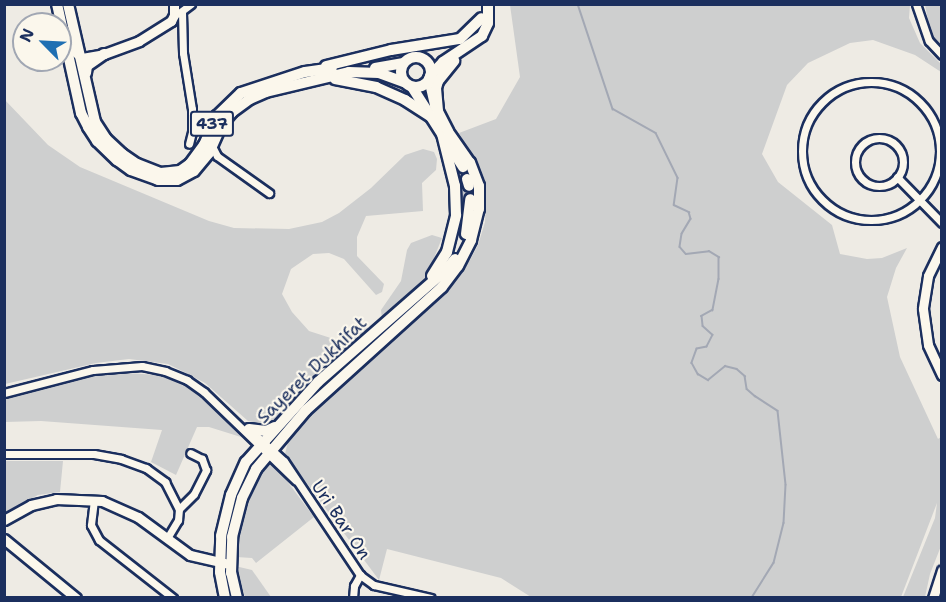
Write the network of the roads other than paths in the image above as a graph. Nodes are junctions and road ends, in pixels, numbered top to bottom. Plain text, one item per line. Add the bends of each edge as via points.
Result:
1 (57, 4) edge
2 (68, 4) edge
3 (174, 4) edge
4 (191, 4) edge
5 (482, 4) edge
6 (488, 4) edge
7 (916, 4) edge
8 (178, 13) junction
9 (482, 18) junction
10 (471, 46) junction
11 (76, 51) junction
12 (99, 55) junction
13 (942, 55) edge
14 (422, 58) junction
15 (404, 63) junction
16 (304, 72) junction
17 (73, 74) junction
18 (86, 76) junction
19 (319, 77) junction
20 (430, 77) junction
21 (408, 84) junction
22 (434, 114) junction
23 (444, 138) junction
24 (189, 144) dead end
25 (212, 145) junction
26 (217, 156) junction
27 (204, 161) junction
28 (460, 168) tunnel mouth
29 (897, 177) junction
30 (269, 193) dead end
31 (467, 199) tunnel mouth
32 (920, 201) junction
33 (942, 223) edge
34 (942, 247) edge
35 (419, 293) junction
36 (942, 375) edge
37 (4, 393) edge
38 (229, 416) junction
39 (275, 427) junction
40 (249, 429) junction
41 (265, 447) junction
42 (190, 453) dead end
43 (4, 454) edge
44 (94, 500) junction
45 (179, 509) junction
46 (4, 520) edge
47 (4, 538) edge
48 (167, 538) junction
49 (225, 561) junction
50 (942, 570) edge
51 (360, 575) junction
52 (76, 597) edge
53 (173, 597) edge
54 (225, 597) edge
55 (237, 597) edge
56 (353, 597) edge
57 (431, 597) edge
58 (933, 597) edge

1 - 11 main road, 437
2 - 11 main road, 437
3 - 8 street
4 - 8 street
5 - 9 main road
6 - 10 main road via 485,30
7 - 13 street via 929,41
8 - 12 street via 157,31
8 - 24 street via 192,109
9 - 14 main road via 475,35 460,48 434,59
9 - 16 main road via 454,41 391,50
10 - 20 main road via 443,62
10 - 22 main road via 446,68 438,81
11 - 12 main road
11 - 17 main road, 437
11 - 17 street
11 - 18 main road, 437
12 - 18 main road via 87,66
14 - 15 main road
14 - 20 main road via 429,66
15 - 16 main road, 437 via 388,68 355,66
15 - 21 main road via 401,73
16 - 18 main road, 437 via 240,93 217,117 204,146 190,164 180,171 160,173 137,164 106,139 95,122
17 - 27 main road, 437 via 88,128 106,151 131,170 168,181 186,177
19 - 21 main road, 437 via 361,72 389,75
19 - 22 main road via 376,87
19 - 25 main road, 437 via 250,99 222,124
20 - 21 main road via 420,86
20 - 22 main road
21 - 22 main road
22 - 23 main road
22 - 41 main road, Sayeret Dukhifat via 476,174 480,198 471,240 458,266 442,287
23 - 28 main road
23 - 35 main road via 455,186 454,229 447,252
25 - 26 street
25 - 27 main road, 437
26 - 27 street
26 - 30 street
29 - 29 street via 903,158 892,141 875,138 859,147 855,165 861,179 875,186
29 - 32 street
31 - 35 main road, Sayeret Dukhifat via 455,247 430,284
32 - 32 street via 935,180 940,156 937,131 920,102 895,86 871,81 843,87 816,108 804,133 803,166 816,194 830,207 845,216 879,220 895,216
32 - 33 street
34 - 36 street via 928,276 923,309 928,345
35 - 39 main road, Sayeret Dukhifat via 318,382
37 - 38 street via 93,370 141,366 187,380
38 - 40 street
38 - 41 street
39 - 40 main road via 266,431
39 - 41 main road, Sayeret Dukhifat
40 - 41 street
41 - 49 main road, Sayeret Dukhifat via 246,462 231,495 221,536
41 - 51 street, Uri Bar On via 295,480
42 - 45 street via 202,459 206,470 194,494
43 - 45 street via 94,454 136,463 165,482
44 - 46 street via 56,499
44 - 48 street via 122,508
44 - 53 street via 91,525 99,540
45 - 48 street
47 - 52 street
48 - 49 street via 182,549
49 - 54 main road, Sayeret Dukhifat
49 - 55 main road, Sayeret Dukhifat
50 - 58 street
51 - 56 street
51 - 57 street, Uri Bar On via 374,585

